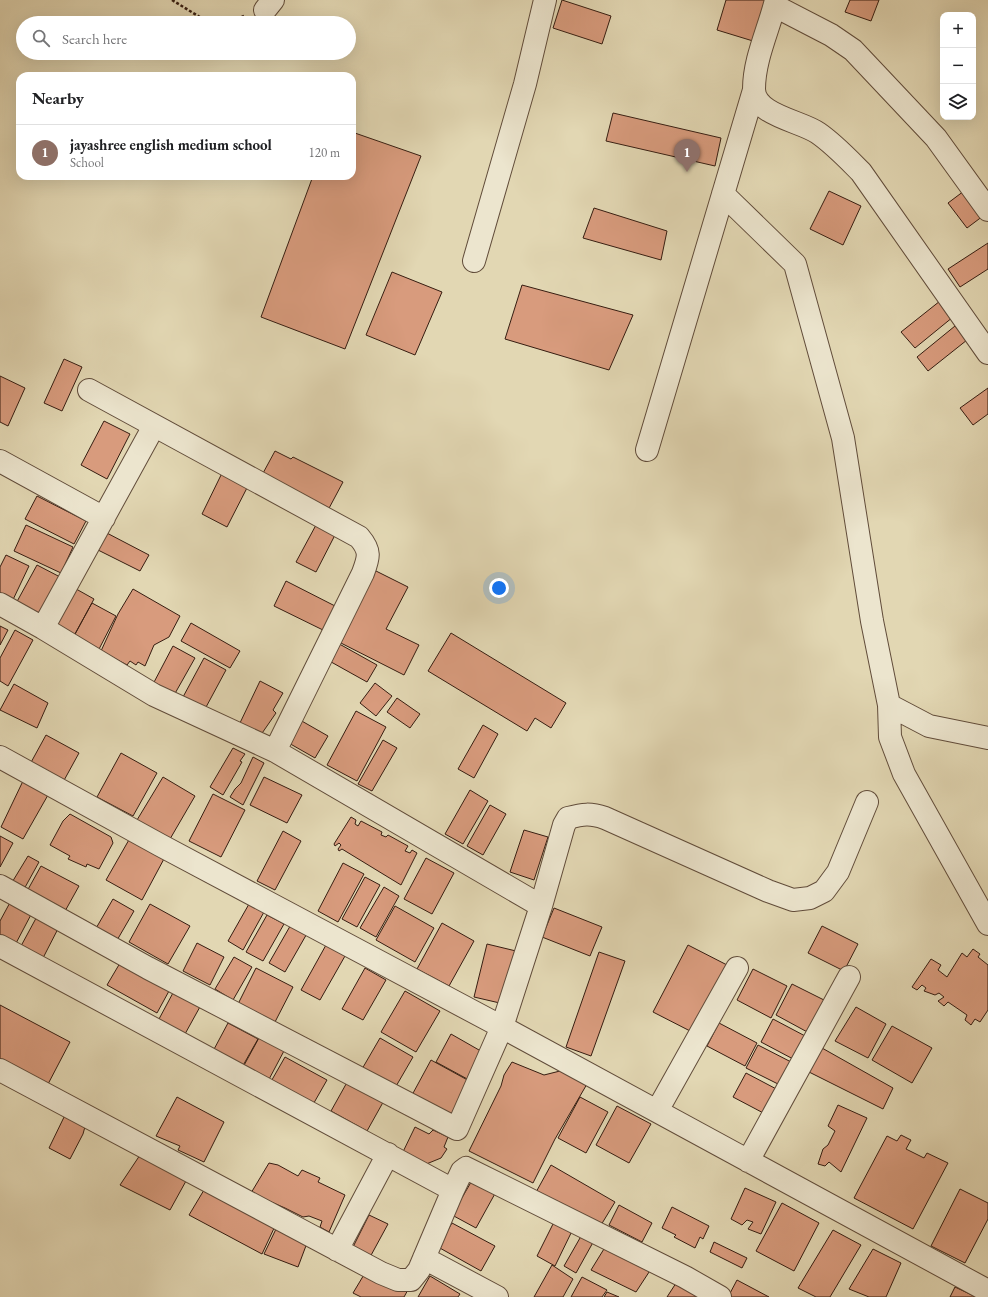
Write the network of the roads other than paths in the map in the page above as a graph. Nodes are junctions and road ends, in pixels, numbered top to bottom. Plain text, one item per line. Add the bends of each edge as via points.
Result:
1 (545, 0) edge
2 (776, 3) edge
3 (754, 90) junction
4 (723, 194) junction
5 (988, 210) edge
6 (474, 261) dead end
7 (988, 353) edge
8 (89, 390) dead end
9 (154, 426) junction
10 (647, 450) dead end
11 (0, 461) edge
12 (104, 518) junction
13 (0, 604) edge
14 (43, 628) junction
15 (889, 705) junction
16 (988, 738) edge
17 (275, 751) junction
18 (0, 757) edge
19 (867, 802) dead end
20 (0, 886) edge
21 (541, 906) junction
22 (988, 924) edge
23 (0, 946) edge
24 (737, 968) dead end
25 (849, 977) dead end
26 (502, 1027) junction
27 (0, 1070) edge
28 (657, 1111) junction
29 (388, 1154) junction
30 (748, 1160) junction
31 (453, 1190) junction
32 (337, 1250) junction
33 (424, 1258) junction
34 (988, 1291) edge
35 (497, 1297) edge
36 (720, 1297) edge

1 - 6 street via 525,84
2 - 3 street via 758,64
2 - 5 street via 853,50 936,138
3 - 4 street
3 - 7 street via 764,109 818,133 861,172
4 - 10 street
4 - 15 street via 794,264 843,438 872,621
8 - 9 street
9 - 12 street
9 - 17 street via 359,537 366,546 368,558 363,573
11 - 12 street
12 - 14 street
13 - 14 street
14 - 17 street via 154,695
15 - 16 street via 929,726
15 - 22 street via 890,737 904,774
17 - 21 street
18 - 26 street
19 - 21 street via 838,872 824,891 810,898 793,900 760,888 605,818 592,814 568,818
20 - 26 street via 148,968 457,1128
21 - 26 street
23 - 29 street
24 - 28 street
25 - 30 street
26 - 28 street
27 - 32 street
28 - 30 street
29 - 31 street
29 - 32 street
30 - 34 street
31 - 33 street
31 - 36 street via 466,1168
32 - 33 street via 398,1280 412,1280
33 - 35 street

